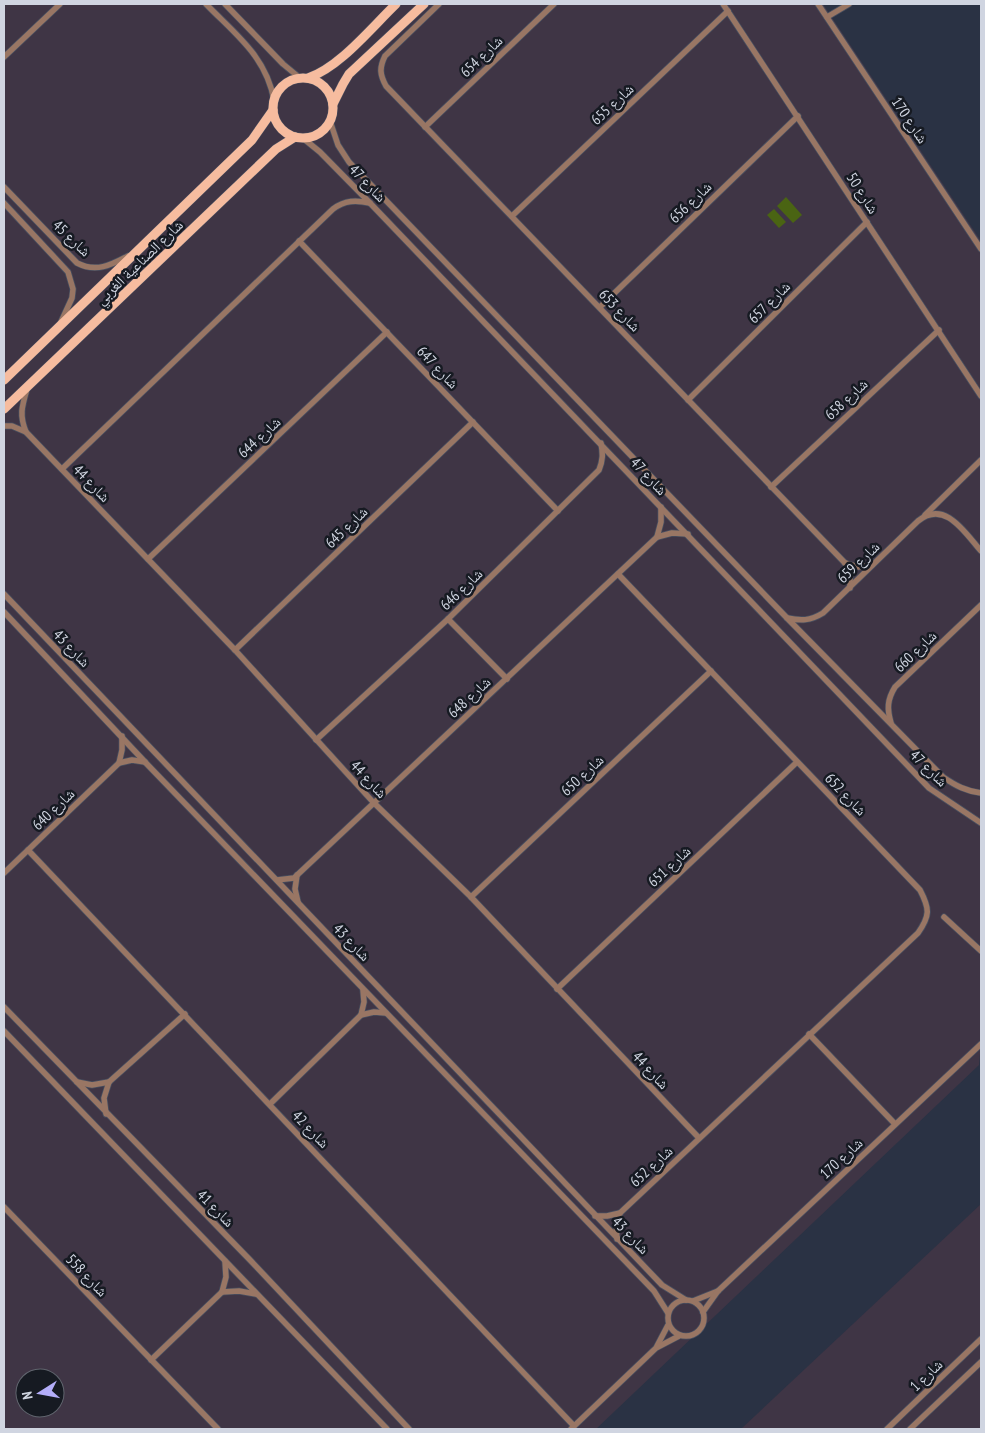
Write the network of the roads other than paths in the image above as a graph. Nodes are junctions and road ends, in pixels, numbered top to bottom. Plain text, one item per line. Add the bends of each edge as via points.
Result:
1 (60, 4) edge
2 (206, 4) edge
3 (225, 4) edge
4 (386, 4) edge
5 (396, 4) edge
6 (424, 4) edge
7 (439, 4) edge
8 (554, 4) edge
9 (723, 4) edge
10 (818, 4) edge
11 (849, 4) edge
12 (728, 11) junction
13 (383, 16) junction
14 (827, 17) junction
15 (4, 57) edge
16 (304, 78) junction
17 (274, 100) junction
18 (333, 104) junction
19 (273, 110) junction
20 (798, 116) junction
21 (330, 121) junction
22 (425, 127) junction
23 (299, 138) junction
24 (4, 187) edge
25 (4, 203) edge
26 (370, 203) junction
27 (512, 216) junction
28 (867, 222) junction
29 (299, 241) junction
30 (981, 249) edge
31 (137, 252) junction
32 (600, 307) junction
33 (58, 328) junction
34 (939, 330) junction
35 (387, 332) junction
36 (4, 380) edge
37 (29, 384) junction
38 (981, 396) edge
39 (688, 400) junction
40 (4, 409) edge
41 (473, 422) junction
42 (4, 426) edge
43 (26, 432) junction
44 (601, 443) junction
45 (981, 460) edge
46 (62, 469) junction
47 (771, 487) junction
48 (939, 500) junction
49 (661, 507) junction
50 (558, 511) junction
51 (944, 514) junction
52 (924, 517) junction
53 (688, 534) junction
54 (657, 537) junction
55 (981, 550) edge
56 (148, 559) junction
57 (845, 563) junction
58 (872, 565) junction
59 (618, 574) junction
60 (850, 588) junction
61 (4, 594) edge
62 (981, 605) edge
63 (4, 612) edge
64 (787, 618) junction
65 (448, 619) junction
66 (235, 650) junction
67 (711, 671) junction
68 (507, 679) junction
69 (891, 725) junction
70 (122, 736) junction
71 (316, 740) junction
72 (145, 762) junction
73 (798, 762) junction
74 (119, 763) junction
75 (981, 792) edge
76 (373, 802) junction
77 (981, 823) edge
78 (28, 850) junction
79 (4, 873) edge
80 (297, 875) junction
81 (276, 880) junction
82 (471, 897) junction
83 (298, 903) junction
84 (944, 916) dead end
85 (981, 951) edge
86 (363, 989) junction
87 (557, 989) junction
88 (4, 1007) edge
89 (386, 1013) junction
90 (185, 1014) junction
91 (361, 1015) junction
92 (4, 1031) edge
93 (809, 1034) junction
94 (981, 1044) edge
95 (75, 1082) junction
96 (109, 1082) junction
97 (270, 1104) junction
98 (106, 1114) junction
99 (895, 1124) junction
100 (699, 1138) junction
101 (4, 1207) edge
102 (620, 1213) junction
103 (595, 1216) junction
104 (617, 1239) junction
105 (225, 1261) junction
106 (718, 1291) junction
107 (222, 1292) junction
108 (257, 1294) junction
109 (686, 1300) junction
110 (693, 1301) junction
111 (703, 1312) junction
112 (668, 1313) junction
113 (668, 1324) junction
114 (679, 1336) junction
115 (981, 1339) edge
116 (656, 1348) junction
117 (151, 1360) junction
118 (981, 1362) edge
119 (573, 1428) edge
120 (218, 1429) edge
121 (387, 1429) edge
122 (409, 1429) edge
123 (887, 1429) edge
124 (910, 1429) edge

1 - 15 street
2 - 17 street via 259,60
3 - 16 street via 283,64
4 - 13 street
5 - 13 main road
6 - 18 main road via 350,74
7 - 22 street, شارع 653 via 385,56 380,72 386,86
8 - 22 street, شارع 654
9 - 12 street, شارع 50
10 - 14 street, شارع 170
11 - 14 street
12 - 20 street, شارع 50
12 - 27 street, شارع 655
13 - 16 main road via 330,67
14 - 30 street, شارع 170
16 - 17 main road via 284,85
16 - 18 main road via 325,87
17 - 19 main road
18 - 21 main road
19 - 23 main road via 280,127 287,134
19 - 31 main road, شارع الصناعية الغربي via 252,140
20 - 28 street, شارع 50
20 - 32 street, شارع 656
21 - 23 main road via 317,135
21 - 64 street, شارع 47 via 338,145 349,162
22 - 27 street, شارع 653
23 - 26 street, شارع 47 via 320,152
23 - 37 main road, شارع الصناعية الغربي via 276,149
24 - 31 street, شارع 45 via 71,258 86,268 104,267
25 - 33 street, شارع 45 via 68,272 72,298
26 - 29 street via 352,200 340,204
26 - 44 street, شارع 47
27 - 32 street, شارع 653
28 - 34 street, شارع 50
28 - 39 street, شارع 657
29 - 35 street, شارع 647
29 - 46 street
31 - 33 main road, شارع الصناعية الغربي
32 - 39 street, شارع 653
33 - 36 main road, شارع الصناعية الغربي
34 - 38 street, شارع 50
34 - 47 street, شارع 658
35 - 41 street, شارع 647
35 - 56 street, شارع 644
37 - 40 main road, شارع الصناعية الغربي
37 - 43 street via 21,410
39 - 47 street, شارع 653
41 - 50 street, شارع 647
41 - 66 street, شارع 645
42 - 43 street
43 - 46 street, شارع 44
44 - 49 street, شارع 47
44 - 50 street, شارع 646 via 603,455 599,470
45 - 48 street
46 - 56 street, شارع 44
47 - 57 street, شارع 653
48 - 51 street
48 - 52 street
49 - 53 street, شارع 47
49 - 54 street
50 - 65 street, شارع 646
51 - 52 street
51 - 55 street
52 - 58 street, شارع 659
53 - 54 street
53 - 77 street, شارع 47 via 929,788
54 - 59 street, شارع 648
56 - 66 street, شارع 44
57 - 58 street via 858,567
57 - 60 street via 850,575
58 - 60 street, شارع 659
59 - 67 street, شارع 652
59 - 68 street, شارع 648
60 - 64 street, شارع 659 via 815,618
61 - 81 street, شارع 43
62 - 69 street, شارع 660 via 890,694
63 - 70 street, شارع 43
64 - 69 street, شارع 47
65 - 68 street
65 - 71 street, شارع 646
66 - 71 street, شارع 44
67 - 73 street, شارع 652
67 - 82 street, شارع 650
68 - 76 street, شارع 648
69 - 75 street, شارع 47 via 955,786
70 - 72 street, شارع 43
70 - 74 street
71 - 76 street, شارع 44
72 - 74 street
72 - 86 street, شارع 43
73 - 87 street, شارع 651
73 - 93 street, شارع 652 via 920,890 928,915 918,933
74 - 78 street, شارع 640
76 - 80 street, شارع 648
76 - 82 street, شارع 44
78 - 79 street, شارع 640
78 - 90 street, شارع 42
80 - 81 street via 288,880
80 - 83 street
81 - 83 street, شارع 43
82 - 87 street, شارع 44
83 - 103 street, شارع 43
84 - 85 street
86 - 89 street, شارع 43
86 - 91 street
87 - 100 street, شارع 44
88 - 95 street, شارع 41
89 - 91 street
89 - 112 street, شارع 43 via 654,1291
90 - 96 street
90 - 97 street, شارع 42
91 - 97 street
92 - 105 street, شارع 41
93 - 99 street
93 - 100 street, شارع 652
94 - 99 street, شارع 170
95 - 96 street via 92,1085
95 - 98 street, شارع 41
96 - 98 street via 104,1098
97 - 119 street, شارع 42
98 - 122 street, شارع 41 via 251,1261
99 - 106 street, شارع 170
100 - 102 street, شارع 652
101 - 117 street, شارع 558
102 - 103 street
102 - 104 street
103 - 104 street, شارع 43
104 - 109 street, شارع 43 via 662,1285
105 - 107 street via 226,1277
105 - 108 street, شارع 41
106 - 110 street, شارع 170
106 - 111 street, شارع 170
107 - 108 street
107 - 117 street
108 - 121 street, شارع 41
109 - 110 street
109 - 112 street via 675,1304
110 - 111 street
111 - 114 street via 703,1326 699,1332 693,1336
112 - 113 street
113 - 114 street
113 - 116 street
114 - 116 street
115 - 123 street, شارع 1
116 - 119 street
117 - 120 street, شارع 558
118 - 124 street, شارع 1

